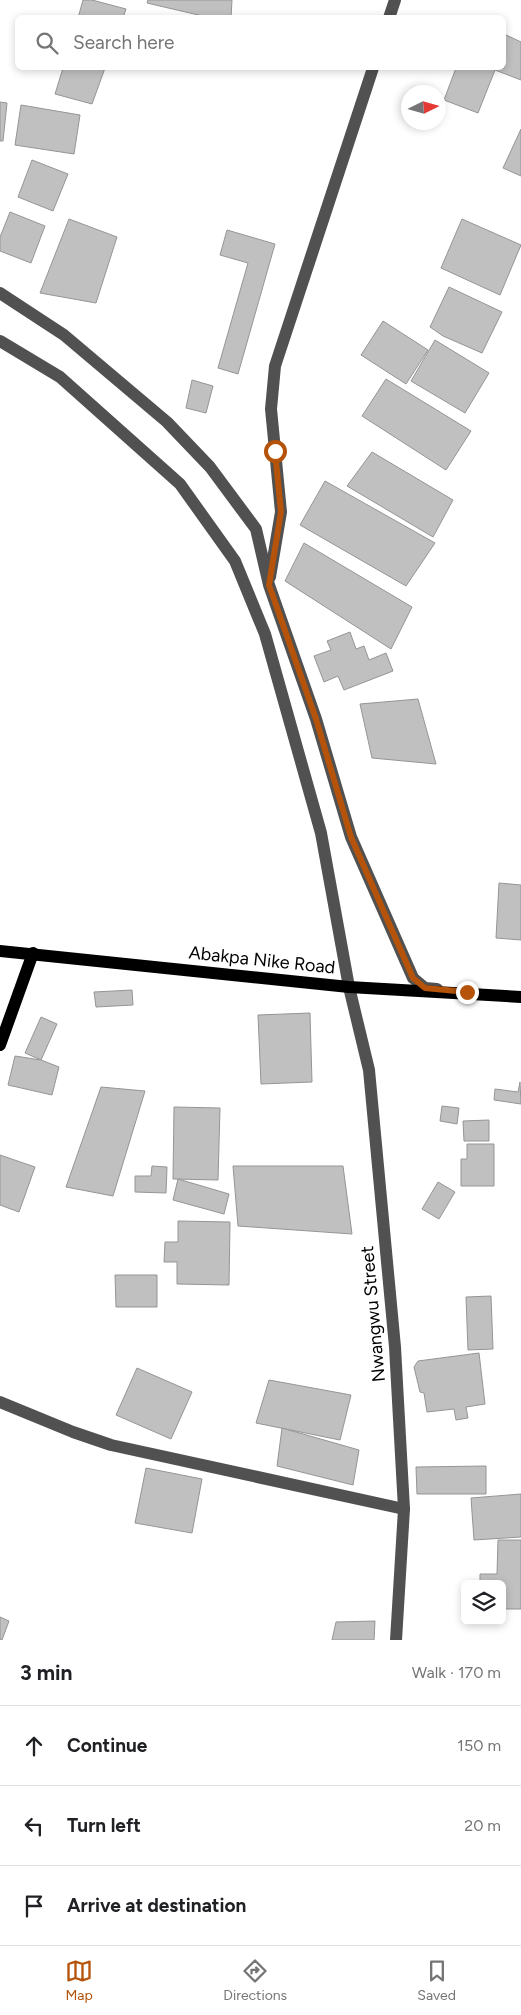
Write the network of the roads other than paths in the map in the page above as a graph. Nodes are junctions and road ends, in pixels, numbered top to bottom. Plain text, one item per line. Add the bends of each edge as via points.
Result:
1 (395, 0) edge
2 (390, 15) edge
3 (372, 70) edge
4 (0, 293) edge
5 (0, 341) edge
6 (269, 585) junction
7 (0, 951) edge
8 (33, 953) junction
9 (349, 987) junction
10 (521, 996) edge
11 (0, 1045) edge
12 (0, 1402) edge
13 (404, 1509) junction
14 (396, 1640) edge

1 - 2 street
3 - 6 street via 275,366 271,409 281,512
4 - 6 street via 64,335 167,422 210,467 256,529
5 - 9 street, Nwangwu Street via 60,377 180,484 235,561 265,634 321,832
6 - 10 street via 316,719 351,837 413,978 425,988
7 - 8 main road, Abakpa Nike Road
8 - 9 main road, Abakpa Nike Road
8 - 11 main road
9 - 10 main road, Abakpa Nike Road
9 - 13 street, Nwangwu Street via 369,1070 395,1346
12 - 13 street via 111,1445
13 - 14 street, Nwangwu Street

